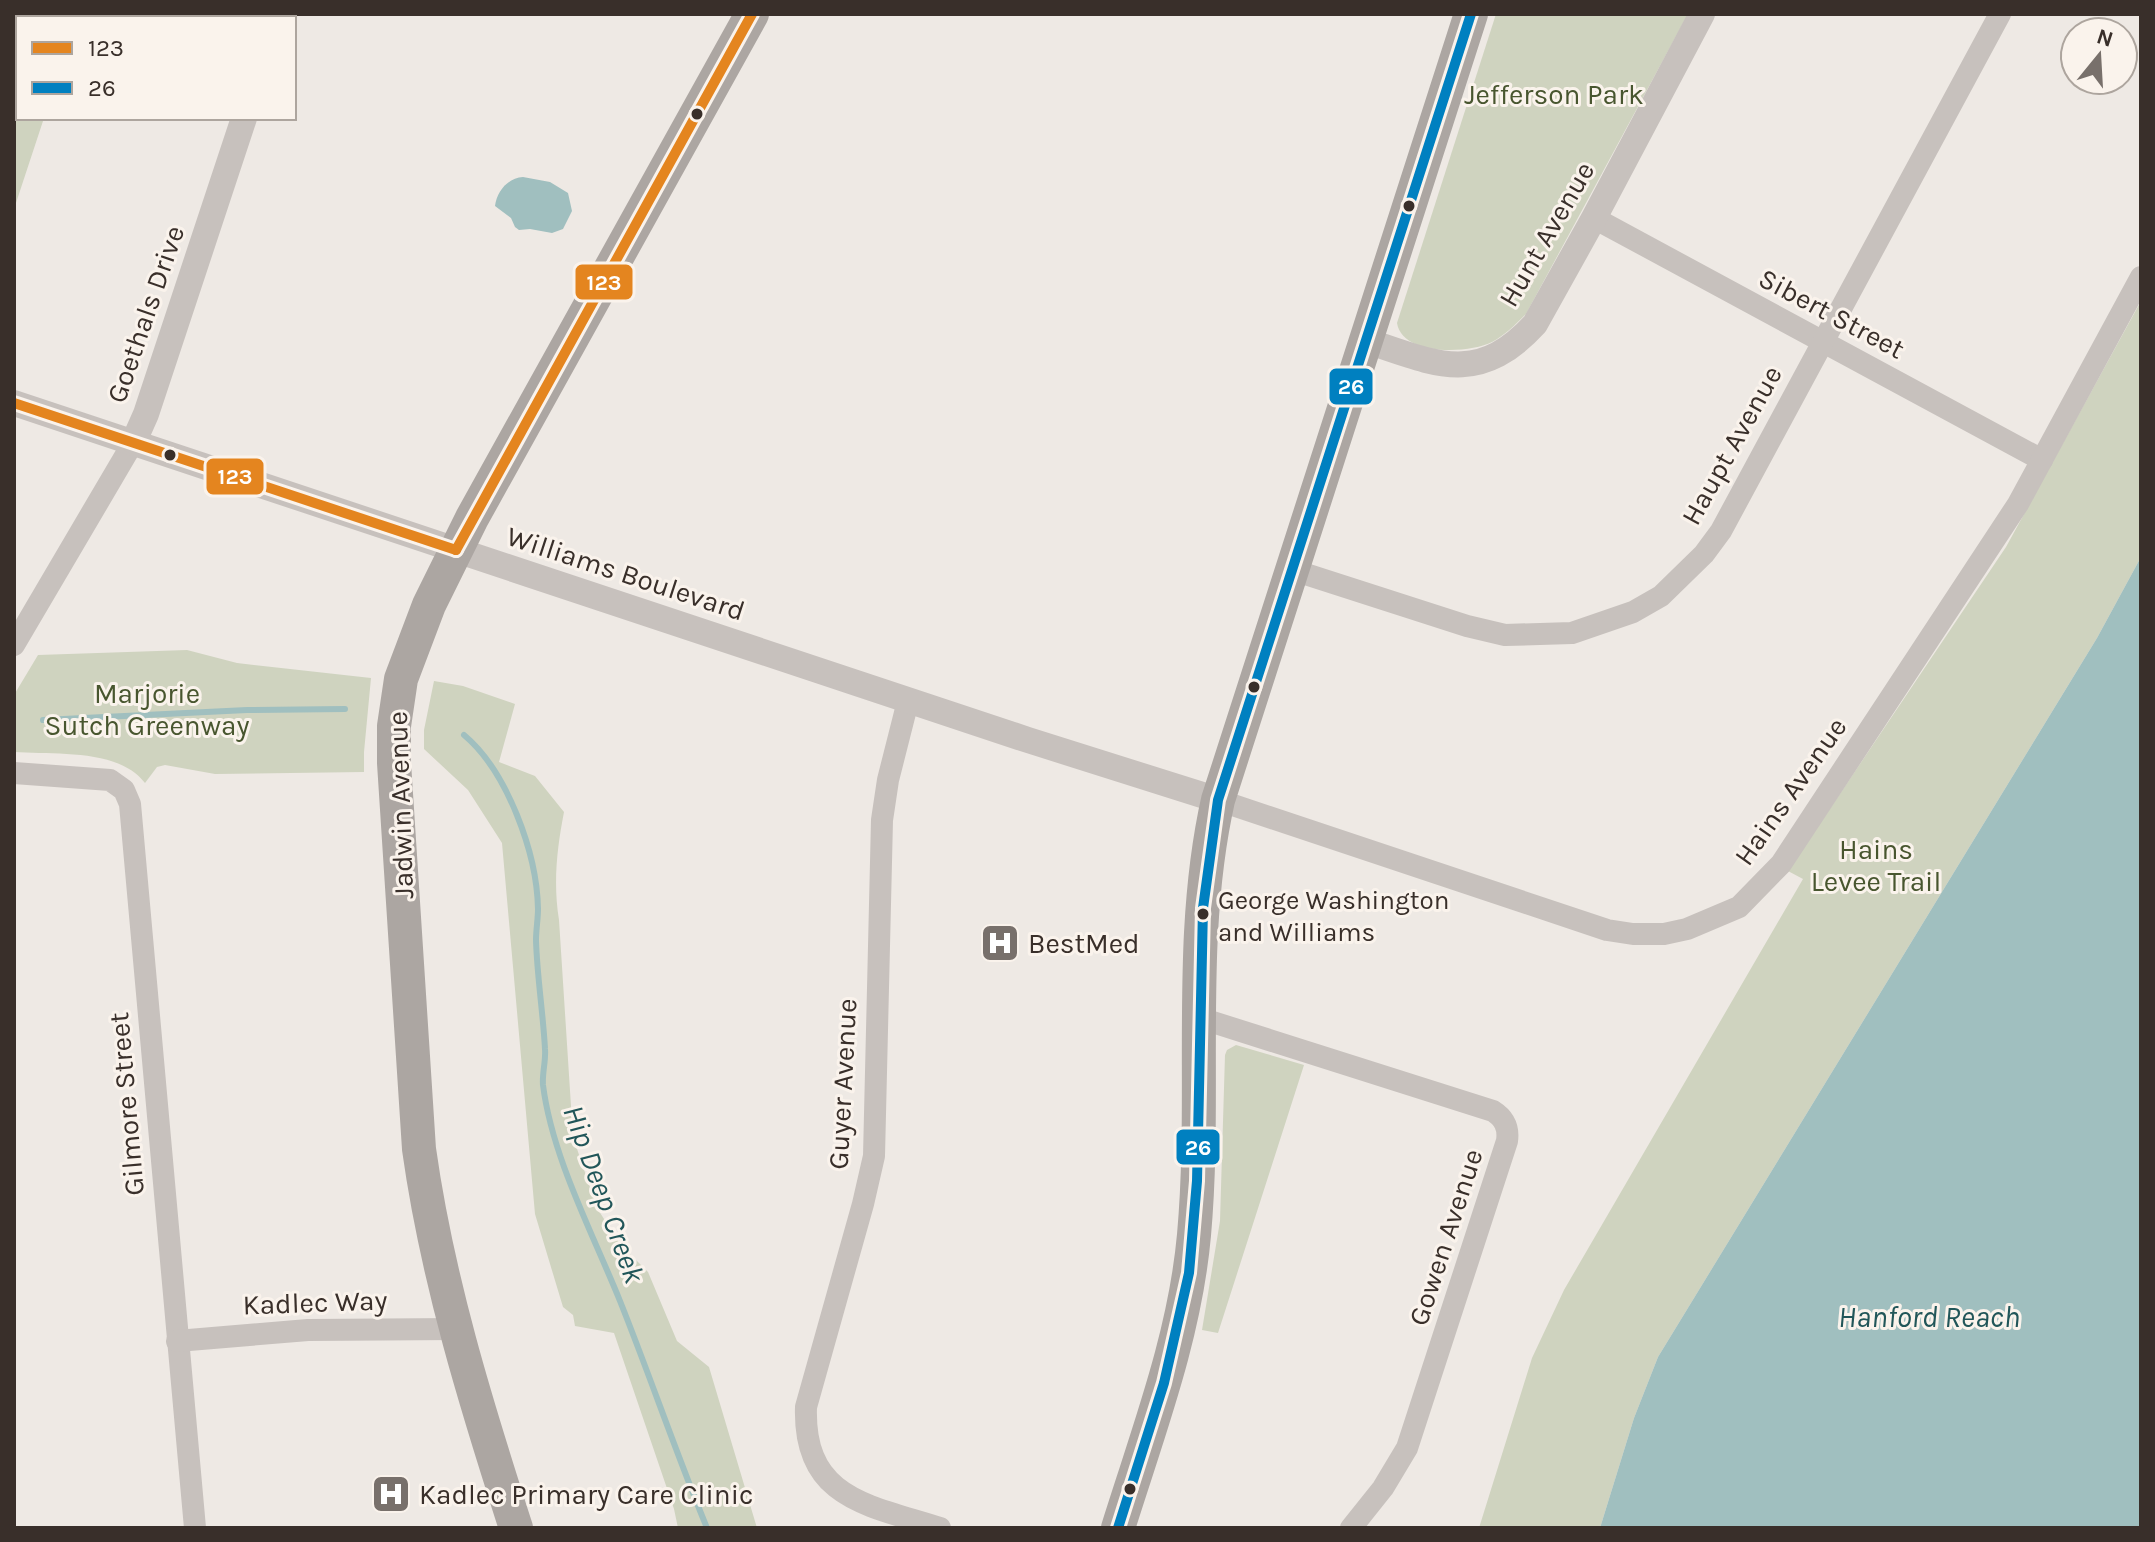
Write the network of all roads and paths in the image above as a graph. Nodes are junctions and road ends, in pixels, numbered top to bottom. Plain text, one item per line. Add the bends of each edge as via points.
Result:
1 (752, 14) edge
2 (1471, 14) edge
3 (1702, 14) edge
4 (2000, 14) edge
5 (243, 120) edge
6 (1594, 218) junction
7 (2141, 277) edge
8 (1367, 341) junction
9 (1822, 342) junction
10 (14, 403) edge
11 (134, 441) junction
12 (2042, 460) junction
13 (456, 550) junction
14 (1293, 570) junction
15 (14, 645) edge
16 (908, 701) junction
17 (14, 773) edge
18 (69, 777) junction
19 (14, 790) edge
20 (1218, 800) junction
21 (1200, 1018) junction
22 (457, 1329) junction
23 (177, 1341) junction
24 (195, 1528) edge
25 (516, 1528) edge
26 (940, 1528) edge
27 (1118, 1528) edge
28 (1351, 1528) edge

1 - 13 main road, Jadwin Avenue
2 - 8 main road
3 - 6 street, Hunt Avenue
4 - 9 street, Haupt Avenue
5 - 11 street, Goethals Drive
6 - 8 street, Hunt Avenue via 1535,324 1505,350 1469,364 1446,365
6 - 9 street, Sibert Street
7 - 12 street, Hains Avenue
8 - 14 main road
9 - 12 street, Sibert Street
9 - 14 street, Haupt Avenue via 1721,531 1683,576 1633,612 1572,633 1505,635
10 - 11 street, Williams Boulevard
11 - 13 street, Williams Boulevard
11 - 15 street, Goethals Drive
12 - 20 street, Hains Avenue via 1781,864 1739,907 1711,920 1664,934 1607,930
13 - 16 street, Williams Boulevard
13 - 22 main road, Jadwin Avenue via 401,679 394,763 419,1149
14 - 20 main road
16 - 20 street, Williams Boulevard
16 - 26 street, Guyer Avenue via 882,820 874,1156 806,1407 806,1429 818,1467 842,1492
17 - 18 street, Gilmore Street
18 - 19 street
18 - 23 street, Gilmore Street via 115,782 130,804
20 - 21 main road via 1204,884
21 - 27 main road via 1197,1195 1188,1280 1166,1378
21 - 28 street, Gowen Avenue via 1493,1111 1506,1125 1507,1141 1407,1448
22 - 23 street, Kadlec Way via 308,1330
22 - 25 main road, Jadwin Avenue
23 - 24 street, Gilmore Street

